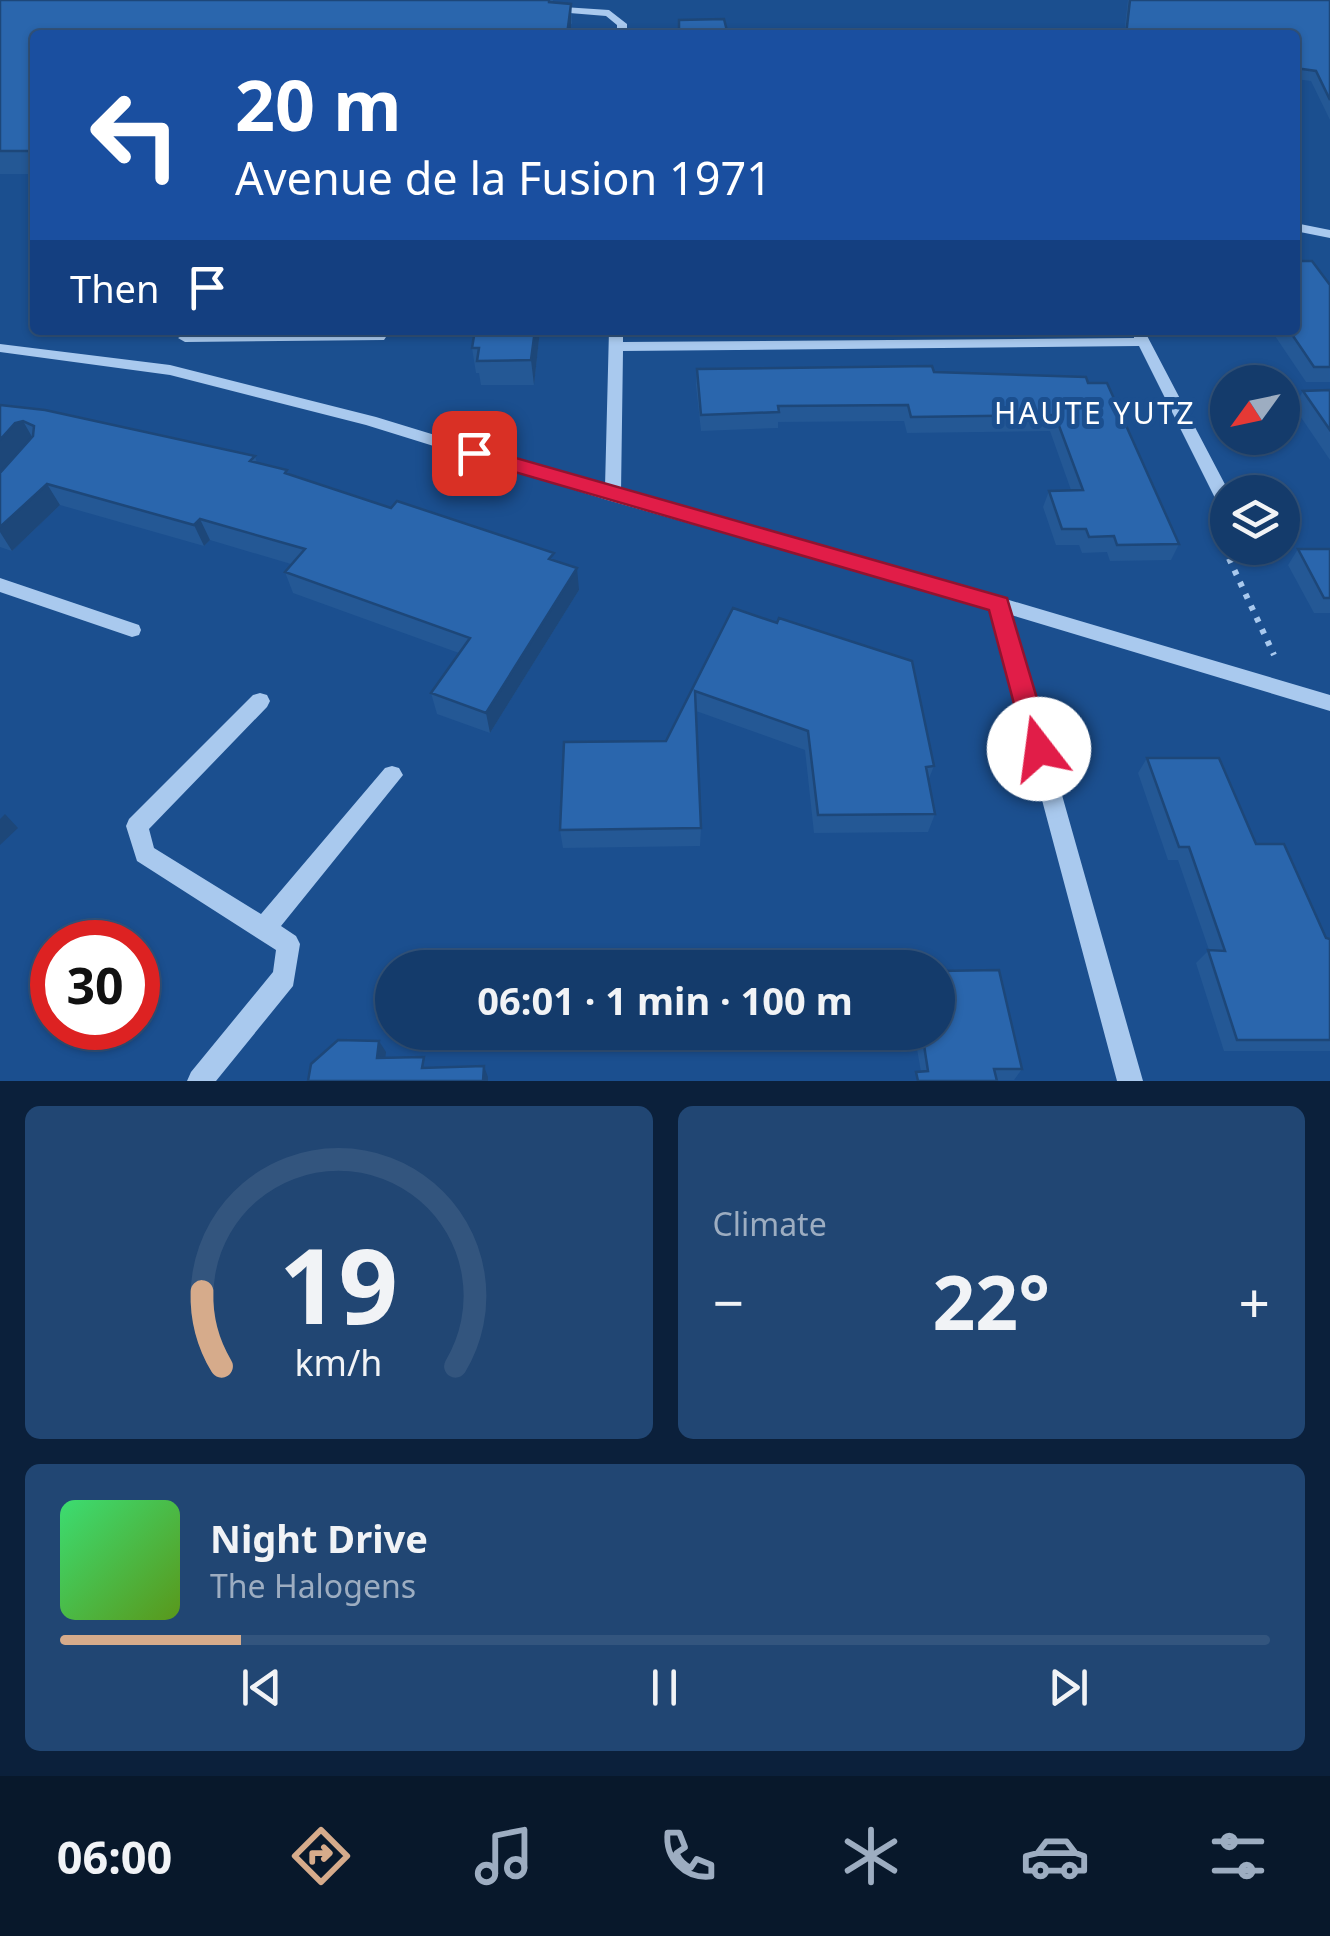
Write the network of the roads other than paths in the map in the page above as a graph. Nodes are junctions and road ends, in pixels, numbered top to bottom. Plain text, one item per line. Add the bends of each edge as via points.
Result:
1 (599, 0) edge
2 (586, 8) junction
3 (528, 9) edge
4 (622, 30) edge
5 (1300, 229) edge
6 (1330, 234) edge
7 (188, 335) edge
8 (252, 335) edge
9 (1141, 336) edge
10 (379, 337) dead end
11 (616, 339) edge
12 (0, 348) edge
13 (170, 370) junction
14 (1212, 475) edge
15 (613, 496) junction
16 (0, 585) edge
17 (999, 604) junction
18 (132, 630) dead end
19 (260, 701) dead end
20 (1330, 704) edge
21 (392, 776) dead end
22 (264, 929) junction
23 (200, 1081) edge
24 (1130, 1081) edge

1 - 2 street
2 - 3 street
2 - 4 street via 609,13
5 - 6 street
7 - 13 street
8 - 10 street
9 - 11 street
9 - 14 street
11 - 15 street
12 - 13 street
13 - 15 street via 370,421
15 - 17 street
16 - 18 street
17 - 20 street
17 - 24 street
19 - 22 street via 137,826 144,854
21 - 22 street
22 - 23 street via 288,944 284,978

